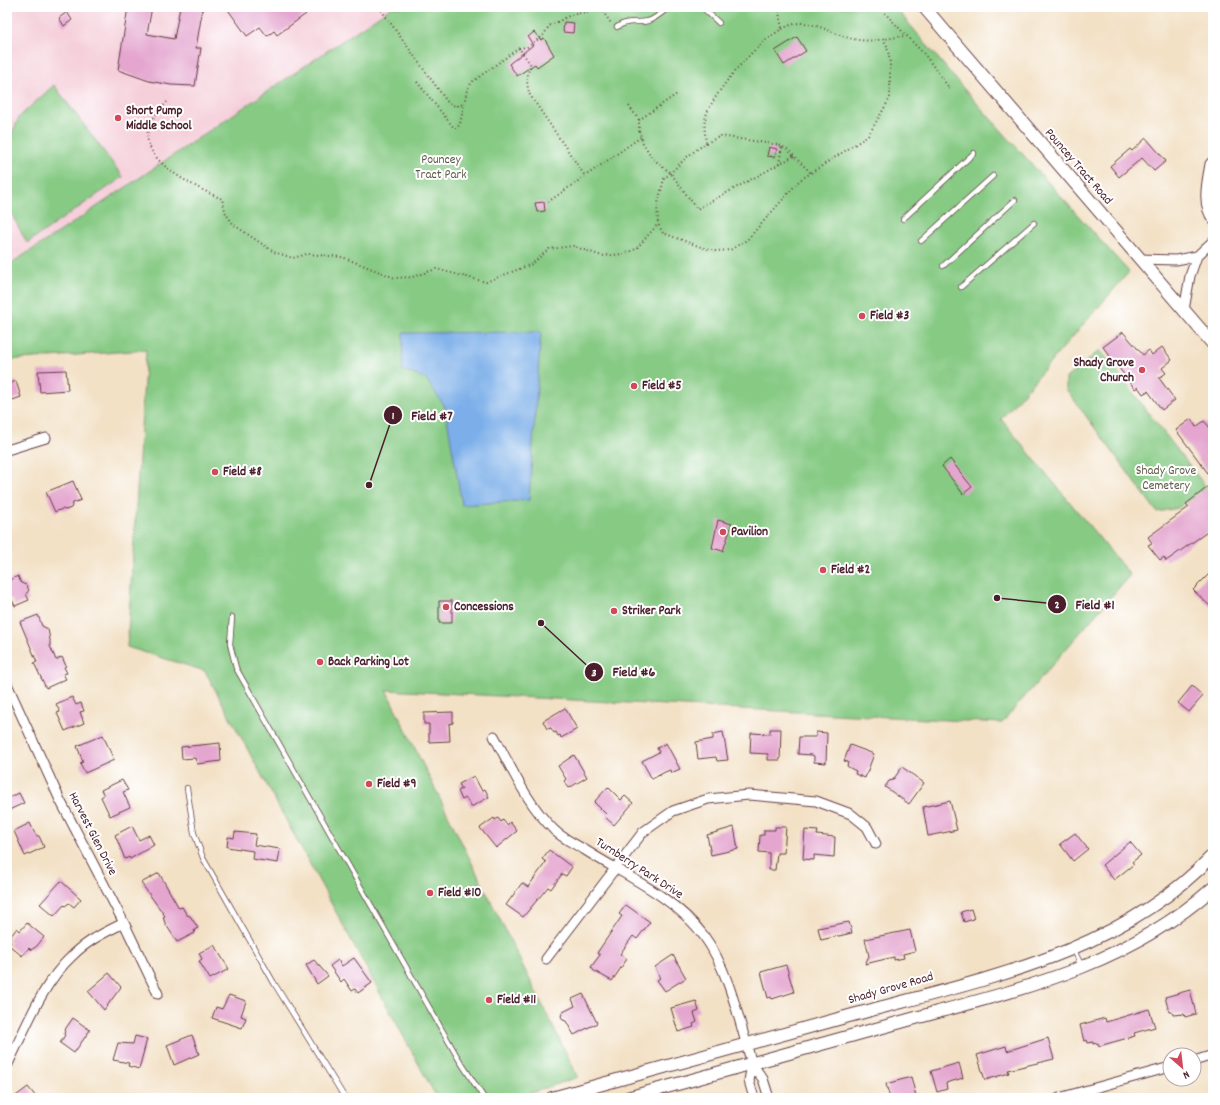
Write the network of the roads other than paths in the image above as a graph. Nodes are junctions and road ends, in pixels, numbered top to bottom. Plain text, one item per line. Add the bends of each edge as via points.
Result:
1 (702, 7) edge
2 (924, 7) edge
3 (668, 8) edge
4 (719, 23) dead end
5 (616, 28) road end
6 (974, 154) dead end
7 (1213, 161) edge
8 (993, 176) dead end
9 (1015, 200) dead end
10 (903, 219) dead end
11 (1213, 220) edge
12 (1034, 223) dead end
13 (921, 241) dead end
14 (1213, 241) edge
15 (1197, 256) junction
16 (1139, 259) junction
17 (943, 266) dead end
18 (961, 287) dead end
19 (1184, 310) junction
20 (1213, 344) edge
21 (46, 438) dead end
22 (7, 450) edge
23 (232, 617) dead end
24 (7, 684) edge
25 (494, 736) dead end
26 (187, 788) dead end
27 (876, 844) dead end
28 (1213, 855) edge
29 (614, 868) junction
30 (1213, 888) edge
31 (124, 923) junction
32 (1073, 948) junction
33 (546, 959) dead end
34 (1083, 968) junction
35 (158, 994) dead end
36 (746, 1044) junction
37 (1213, 1056) edge
38 (1202, 1059) edge
39 (752, 1064) junction
40 (7, 1066) edge
41 (1162, 1069) edge
42 (344, 1098) edge
43 (484, 1098) edge
44 (552, 1098) edge
45 (627, 1098) edge
46 (754, 1098) edge
47 (769, 1098) edge
48 (1059, 1098) edge

1 - 4 lane
2 - 16 main road, Pouncey Tract Road
3 - 5 lane via 648,21 626,22
6 - 10 lane
7 - 11 street via 1210,164 1205,190 1209,214
8 - 13 lane
9 - 17 lane
12 - 18 lane
14 - 15 street
15 - 16 street via 1176,260
15 - 19 street via 1190,276
16 - 19 main road, Pouncey Tract Road
19 - 20 main road, Pouncey Tract Road
21 - 22 street
23 - 43 lane via 230,644 236,668 458,1058
24 - 31 street, Harvest Glen Drive via 60,800
25 - 29 street, Turnberry Park Drive via 528,798 555,831
26 - 42 lane via 194,833 203,858 274,983
27 - 29 street via 867,827 852,814 816,801 749,795 708,799 673,811 643,832
28 - 32 main road, Shady Grove Road via 1182,884 1147,910
29 - 33 street
29 - 36 street, Turnberry Park Drive via 668,900 690,919 705,937 720,963
30 - 34 main road via 1156,930 1120,951
31 - 35 street, Harvest Glen Drive
31 - 40 street via 86,944 58,971 46,988
32 - 34 lane
32 - 36 main road, Shady Grove Road via 1019,968
34 - 39 main road via 998,995
36 - 39 street, Turnberry Park Drive
36 - 44 main road, Shady Grove Road
37 - 38 street
39 - 45 main road
39 - 46 street, Turnberry Park Drive via 749,1081
39 - 47 street, Turnberry Park Drive via 763,1079
41 - 48 street

